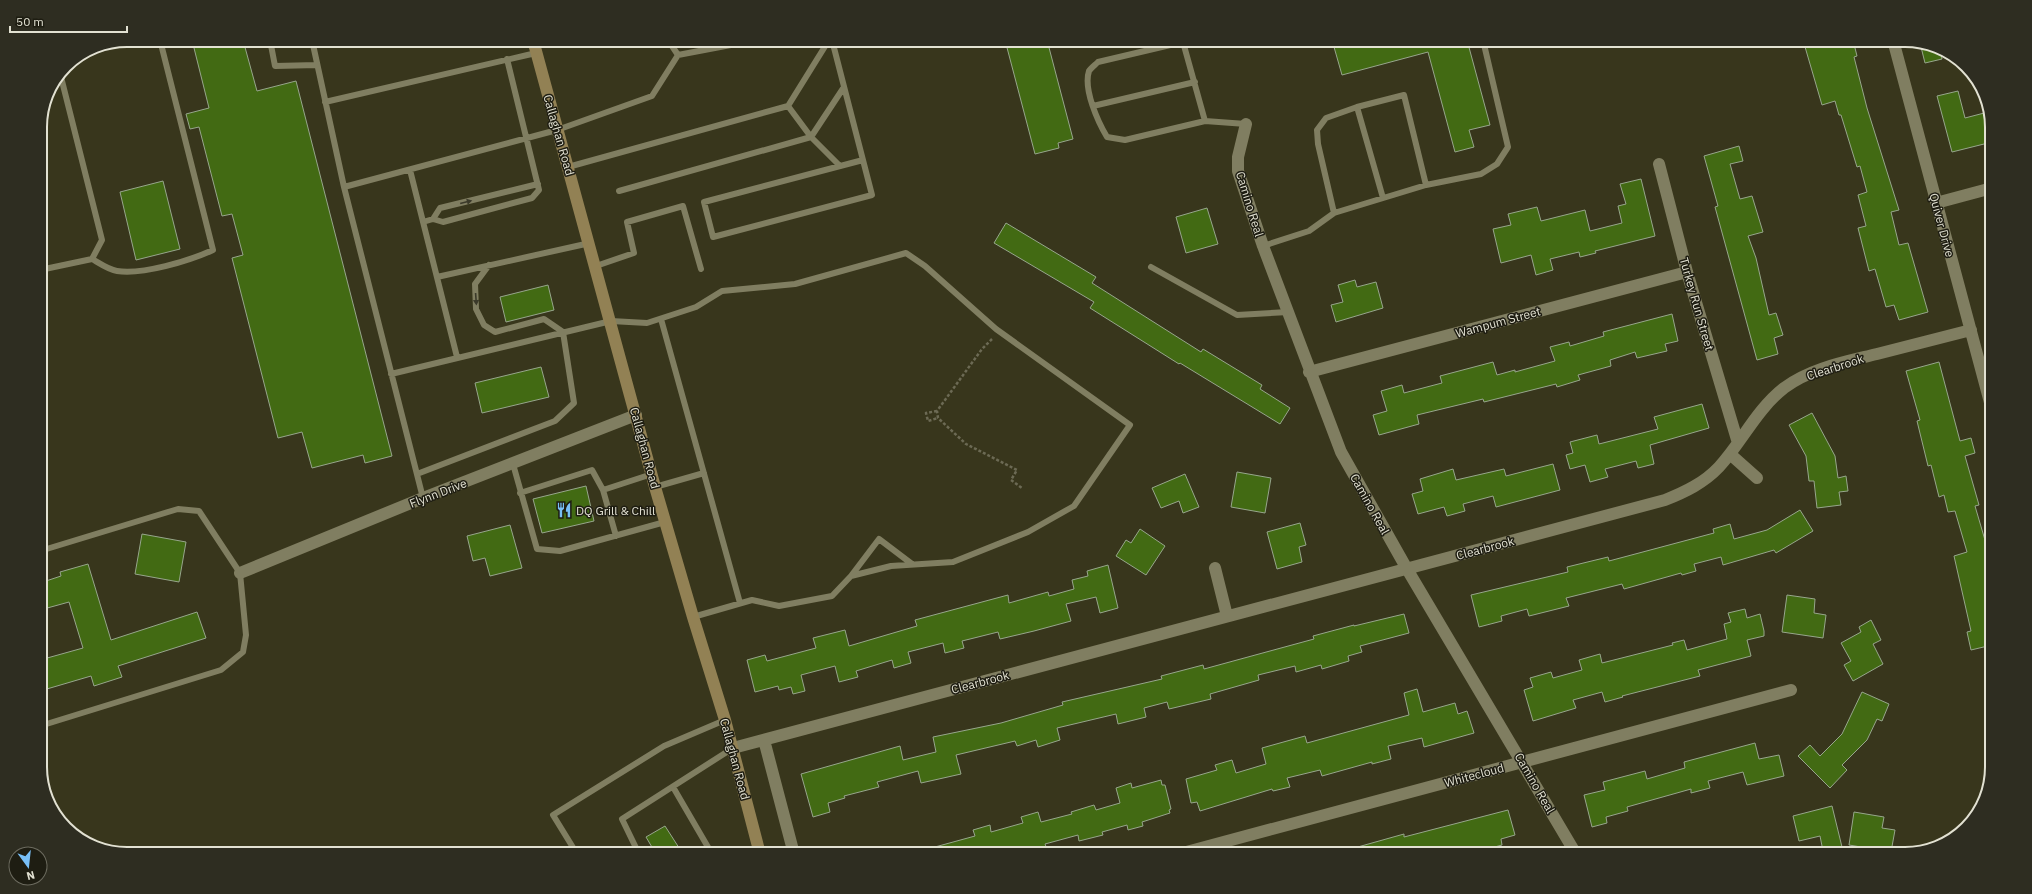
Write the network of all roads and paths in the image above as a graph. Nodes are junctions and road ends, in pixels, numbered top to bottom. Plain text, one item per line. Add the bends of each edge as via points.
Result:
1 (162, 47) edge
2 (271, 47) edge
3 (313, 47) edge
4 (535, 47) edge
5 (673, 47) edge
6 (718, 47) edge
7 (826, 47) edge
8 (832, 47) edge
9 (1159, 47) edge
10 (1185, 47) edge
11 (1485, 47) edge
12 (1895, 47) edge
13 (536, 52) junction
14 (678, 54) junction
15 (507, 59) junction
16 (317, 65) junction
17 (62, 81) edge
18 (1194, 82) junction
19 (844, 87) junction
20 (324, 102) junction
21 (788, 106) junction
22 (1093, 106) junction
23 (1357, 107) junction
24 (1206, 121) junction
25 (1246, 124) joint
26 (557, 130) junction
27 (811, 137) junction
28 (528, 138) junction
29 (863, 160) junction
30 (1659, 164) dead end
31 (839, 165) junction
32 (568, 167) junction
33 (410, 170) junction
34 (538, 184) junction
35 (1426, 185) junction
36 (344, 187) junction
37 (1985, 190) edge
38 (619, 191) dead end
39 (1383, 198) junction
40 (1936, 203) junction
41 (1334, 213) junction
42 (434, 219) junction
43 (423, 222) junction
44 (590, 242) junction
45 (1263, 246) junction
46 (92, 259) junction
47 (489, 265) junction
48 (596, 266) junction
49 (1151, 268) dead end
50 (47, 269) edge
51 (701, 269) dead end
52 (1687, 272) junction
53 (437, 277) junction
54 (1288, 312) junction
55 (661, 318) junction
56 (610, 321) junction
57 (1971, 330) junction
58 (999, 331) junction
59 (563, 332) junction
60 (457, 357) junction
61 (1309, 372) junction
62 (391, 374) junction
63 (1985, 383) edge
64 (937, 411) junction
65 (636, 415) junction
66 (938, 418) junction
67 (1738, 443) junction
68 (1730, 454) junction
69 (513, 464) junction
70 (704, 473) junction
71 (417, 474) junction
72 (652, 474) junction
73 (1757, 478) dead end
74 (656, 487) junction
75 (1022, 488) dead end
76 (603, 490) junction
77 (520, 493) junction
78 (423, 498) junction
79 (665, 522) junction
80 (616, 536) junction
81 (47, 548) edge
82 (912, 564) junction
83 (1215, 568) dead end
84 (1407, 569) junction
85 (240, 573) junction
86 (852, 576) junction
87 (740, 603) junction
88 (1227, 616) junction
89 (693, 617) junction
90 (1791, 690) dead end
91 (726, 720) junction
92 (47, 724) edge
93 (764, 740) junction
94 (733, 748) junction
95 (1523, 762) junction
96 (673, 787) junction
97 (573, 847) edge
98 (636, 847) edge
99 (708, 847) edge
100 (758, 847) edge
101 (792, 847) edge
102 (1205, 847) edge
103 (1572, 847) edge

1 - 46 lane via 213,250 145,270 116,271
2 - 16 lane via 275,66
3 - 16 lane
4 - 13 main road, Callaghan Road
5 - 14 lane
6 - 14 lane
7 - 21 lane
8 - 19 lane
9 - 22 lane via 1098,62 1090,70 1087,80
10 - 18 lane
11 - 35 lane via 1508,147 1497,164 1481,174
12 - 40 street, Quiver Drive
13 - 15 lane
13 - 26 main road, Callaghan Road
14 - 26 lane via 652,96
15 - 20 lane
15 - 28 lane
16 - 20 lane
17 - 46 lane via 102,240
18 - 22 lane
18 - 24 lane
19 - 27 lane
19 - 29 lane
20 - 36 lane
21 - 27 lane
21 - 32 lane
22 - 24 lane via 1106,137 1125,140
23 - 35 lane via 1404,95
23 - 39 lane
23 - 41 lane via 1326,118 1317,130
24 - 25 lane
25 - 45 street, Camino Real via 1238,157 1238,171
26 - 28 lane
26 - 32 main road, Callaghan Road
27 - 31 lane
27 - 38 lane
28 - 33 lane
28 - 34 lane
29 - 31 lane
29 - 31 lane via 872,195 713,237 704,202
30 - 52 street, Turkey Run Street
32 - 44 main road, Callaghan Road
33 - 36 lane
33 - 43 lane
42 -> 34 lane via 440,208
34 - 42 lane via 539,190 532,198 443,222
35 - 39 lane
36 - 62 lane
37 - 40 street
39 - 41 lane
40 - 57 street, Quiver Drive
41 - 45 lane via 1309,231
42 - 43 lane
43 - 53 lane
44 - 47 lane
44 - 48 main road, Callaghan Road
45 - 54 street, Camino Real
46 - 50 lane
47 - 53 lane
47 -> 59 lane via 475,284 476,310 484,326 495,332 544,319
48 - 51 lane via 634,253 627,222 683,206
48 - 56 main road, Callaghan Road
49 - 54 lane via 1237,315
52 - 61 street, Wampum Street
52 - 67 street, Turkey Run Street
53 - 60 lane
54 - 61 street, Camino Real
55 - 56 lane via 647,323
55 - 58 lane via 696,307 722,291 795,284 906,253 925,266
55 - 70 lane
56 - 59 lane
56 - 65 main road, Callaghan Road
57 - 63 street, Quiver Drive
57 - 67 street, Clearbrook via 1807,374 1772,399
58 - 64 path via 982,349
58 - 82 lane via 1130,424 1074,506 1028,532 953,562
59 - 60 lane
59 - 71 lane via 574,403 555,421
60 - 62 lane
61 - 84 street, Camino Real via 1341,452
62 - 71 lane
64 - 66 path
64 - 66 path via 926,413 928,421
65 - 69 street, Flynn Drive
65 - 72 main road, Callaghan Road
66 - 75 path via 966,444 1017,470 1011,480
67 - 68 street, Clearbrook
68 - 73 street
68 - 84 street, Clearbrook via 1694,488 1665,500
69 - 77 lane
69 - 78 street, Flynn Drive
70 - 74 lane
70 - 87 lane
71 - 78 lane
72 - 74 main road, Callaghan Road
72 - 76 lane
74 - 79 main road, Callaghan Road
76 - 77 lane via 592,470
76 - 80 lane
77 - 80 lane via 537,549 560,551
78 - 85 street, Flynn Drive
79 - 80 lane
79 - 89 main road, Callaghan Road
81 - 85 lane via 178,509 199,511
82 - 86 lane via 891,566
82 - 86 lane via 880,539
83 - 88 street
84 - 88 street, Clearbrook
84 - 95 street, Camino Real
85 - 92 lane via 246,634 243,652 222,670
86 - 87 lane via 832,596 779,606 752,600
87 - 89 lane
88 - 93 street, Clearbrook
89 - 91 main road, Callaghan Road
90 - 95 street, Whitecloud
91 - 94 main road, Callaghan Road
91 - 97 lane via 664,746 553,815
93 - 94 street, Clearbrook
93 - 101 street
94 - 96 lane
94 - 100 main road, Callaghan Road
95 - 102 street, Whitecloud
95 - 103 street, Camino Real
96 - 98 lane via 622,819
96 - 99 lane

